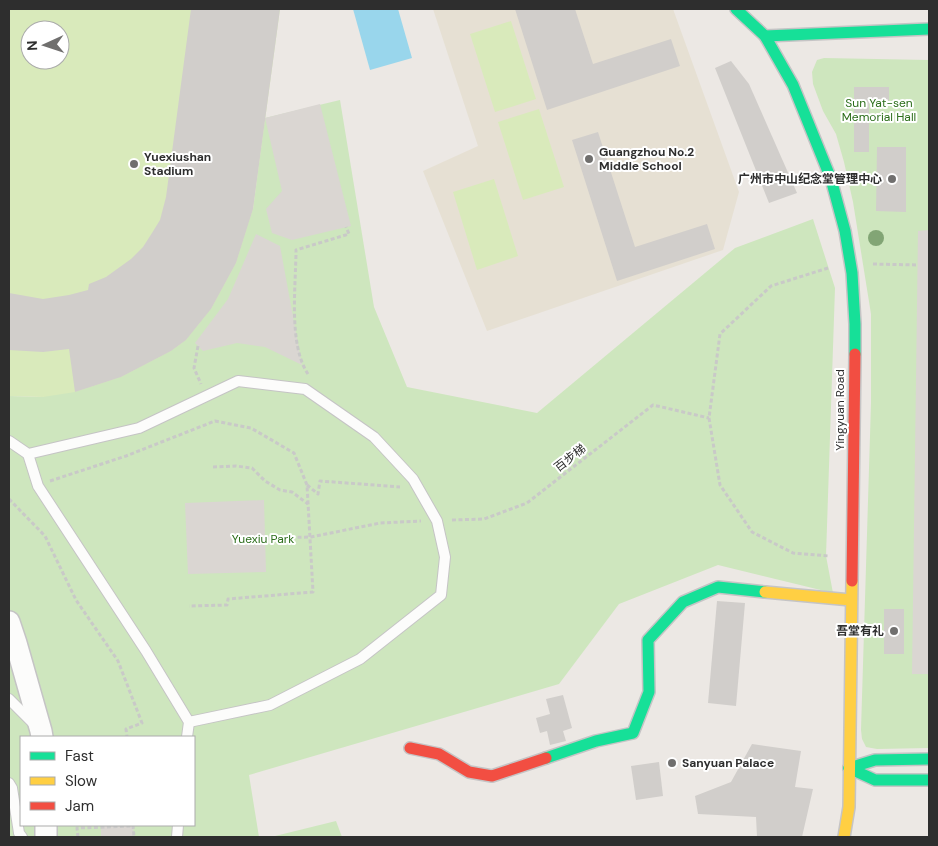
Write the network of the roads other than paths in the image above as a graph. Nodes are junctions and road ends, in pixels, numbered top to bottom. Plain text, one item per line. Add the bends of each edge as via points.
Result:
1 (736, 9) edge
2 (929, 29) edge
3 (765, 36) junction
4 (9, 441) edge
5 (28, 454) junction
6 (852, 600) junction
7 (9, 622) edge
8 (9, 699) edge
9 (189, 722) junction
10 (42, 734) edge
11 (187, 736) edge
12 (410, 748) dead end
13 (929, 760) edge
14 (849, 768) junction
15 (929, 780) edge
16 (9, 783) edge
17 (838, 791) dead end
18 (22, 837) edge
19 (844, 837) edge

1 - 3 street, Yingyuan Road
2 - 3 street
3 - 6 street, Yingyuan Road via 793,85 831,179 850,263 854,324
4 - 5 lane
5 - 9 lane via 38,486
5 - 9 lane via 139,428 238,381 306,390 374,437 412,479 437,521 446,557 441,595 360,659 270,705
6 - 12 street via 718,587 683,602 648,640 649,692 633,733 596,740 492,776 469,772 439,754
6 - 14 street, Yingyuan Road
7 - 10 street
8 - 10 lane
9 - 11 lane
13 - 14 street via 875,760
14 - 15 street via 874,780
14 - 17 street, Yingyuan Road
14 - 19 street via 849,807
16 - 18 lane

